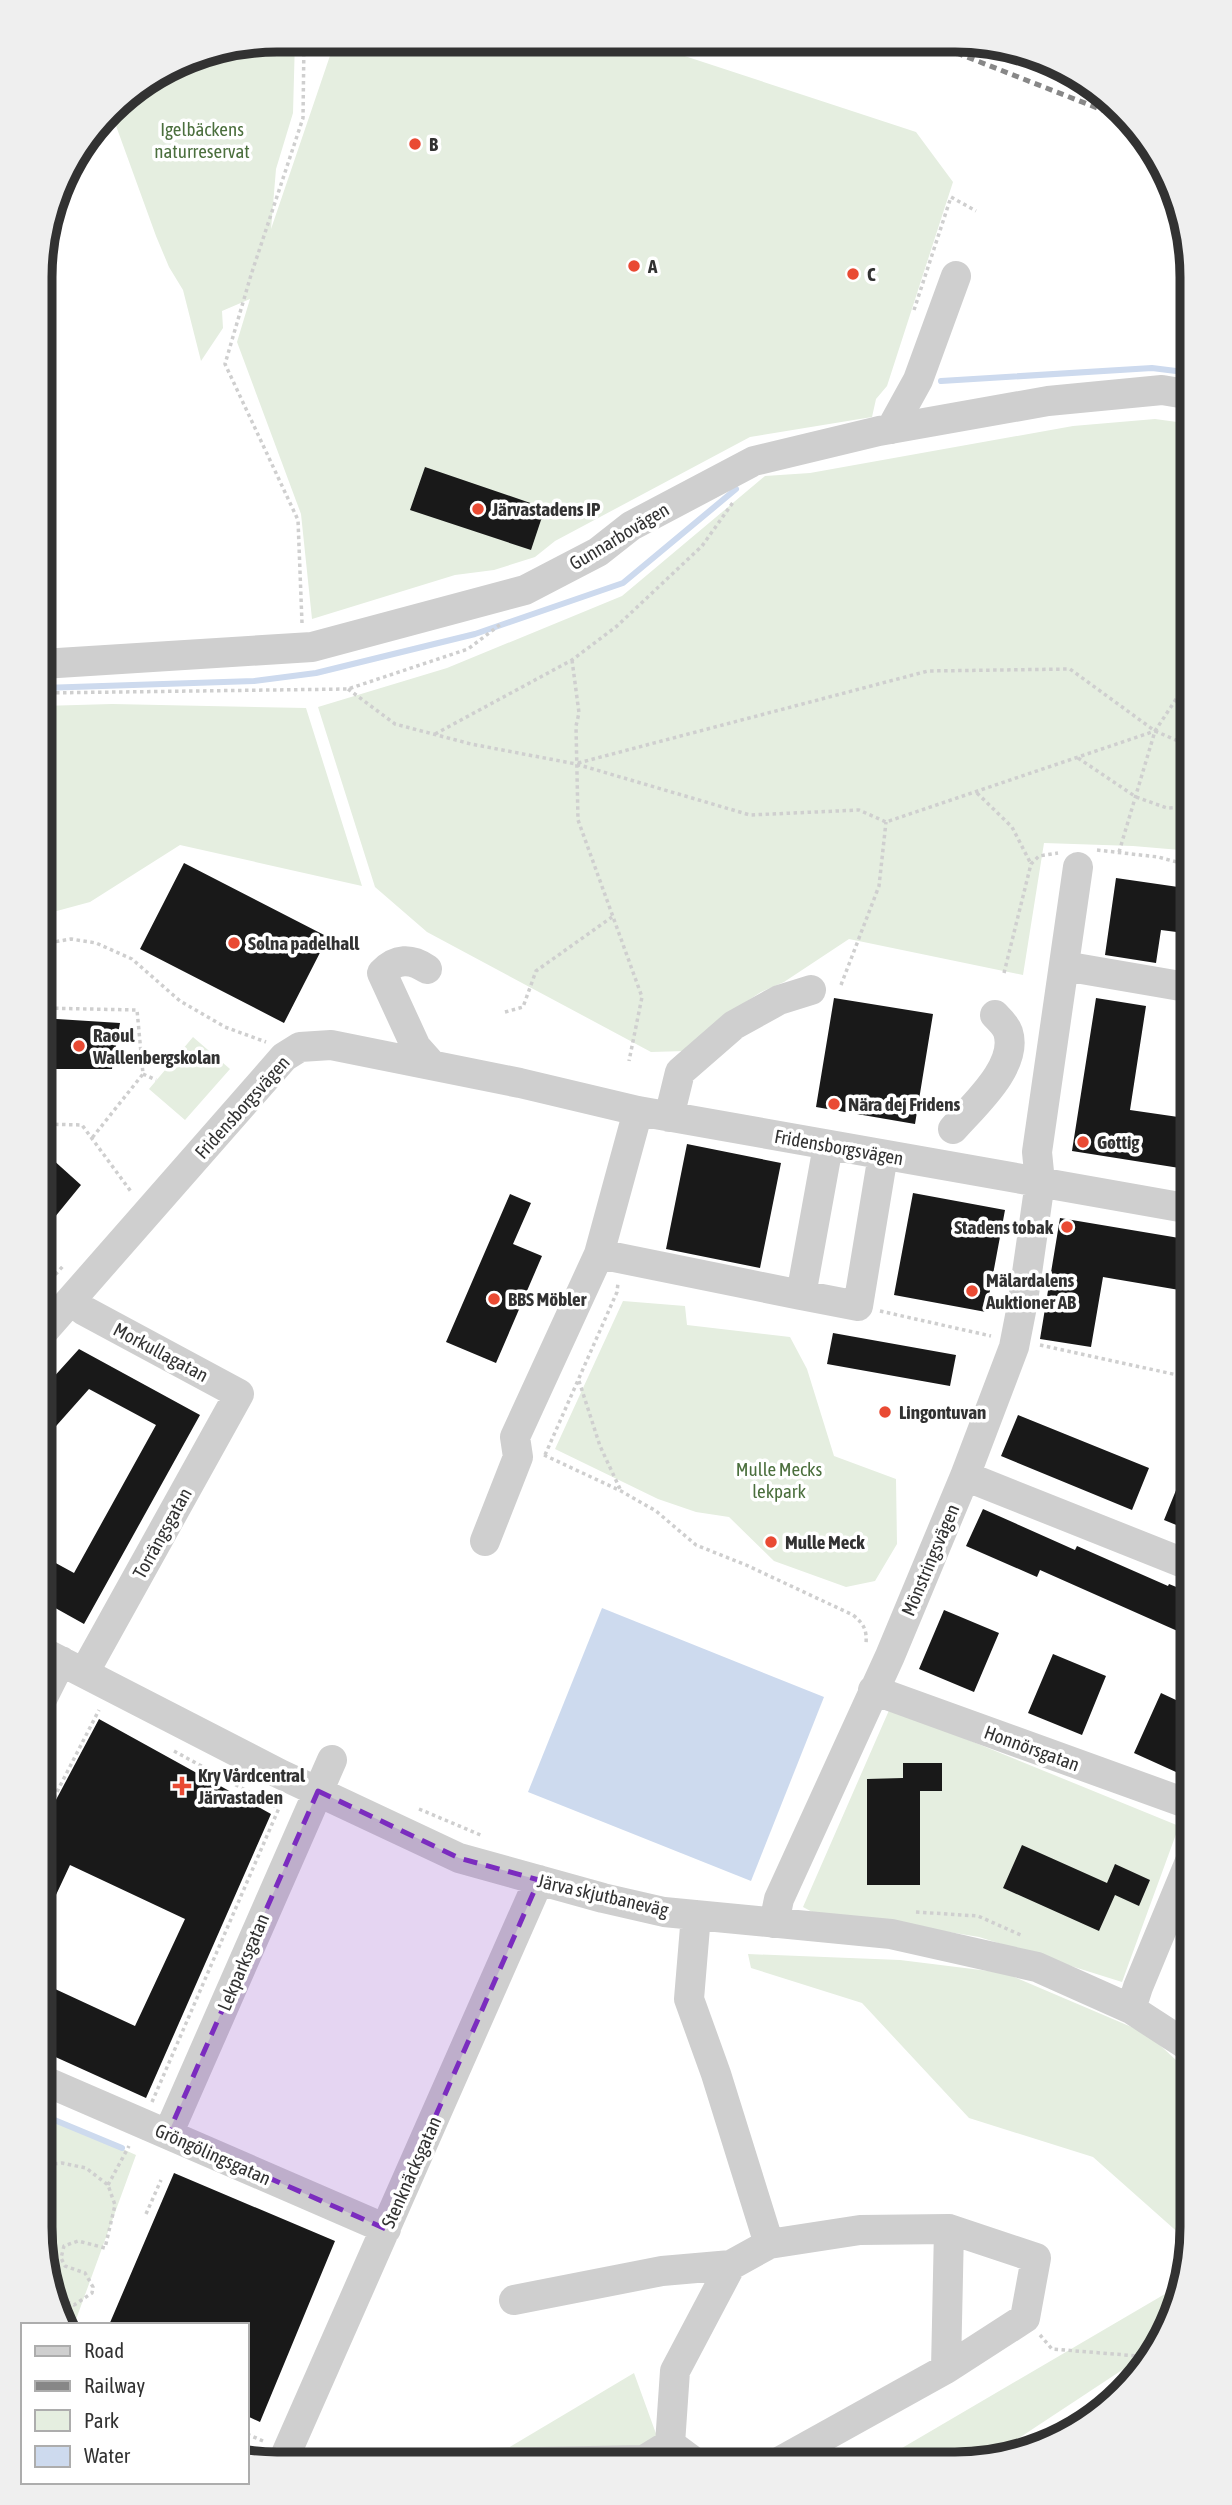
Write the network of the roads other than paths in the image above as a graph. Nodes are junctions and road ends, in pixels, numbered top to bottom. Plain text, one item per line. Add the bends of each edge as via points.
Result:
1 (956, 276) dead end
2 (1180, 393) edge
3 (880, 431) junction
4 (53, 663) edge
5 (1077, 856) road end
6 (1064, 966) junction
7 (427, 970) dead end
8 (1180, 986) edge
9 (811, 990) dead end
10 (995, 1015) dead end
11 (432, 1065) junction
12 (638, 1111) junction
13 (669, 1117) junction
14 (953, 1129) dead end
15 (828, 1146) junction
16 (883, 1155) junction
17 (1040, 1182) junction
18 (1180, 1207) edge
19 (599, 1254) junction
20 (801, 1295) junction
21 (83, 1310) dead end
22 (52, 1321) edge
23 (239, 1394) joint
24 (965, 1476) junction
25 (485, 1541) dead end
26 (1179, 1561) edge
27 (62, 1662) edge
28 (52, 1680) edge
29 (873, 1690) junction
30 (332, 1760) dead end
31 (318, 1791) junction
32 (1179, 1801) edge
33 (539, 1880) junction
34 (1179, 1887) edge
35 (696, 1915) junction
36 (774, 1923) junction
37 (1132, 2009) junction
38 (1179, 2040) edge
39 (52, 2084) edge
40 (168, 2134) junction
41 (386, 2230) junction
42 (949, 2230) junction
43 (769, 2244) junction
44 (731, 2264) junction
45 (514, 2300) dead end
46 (946, 2369) junction
47 (670, 2444) junction
48 (287, 2452) edge
49 (657, 2452) edge
50 (681, 2452) edge
51 (797, 2452) edge

1 - 3 street via 918,380
2 - 3 street, Gunnarbovägen via 1162,390 1048,401
3 - 4 street, Gunnarbovägen via 754,461 525,590 312,647
5 - 6 street
6 - 8 street
6 - 17 street via 1037,1152
7 - 11 street via 418,963 399,961 382,973 416,1047
9 - 13 street via 779,1000 734,1025 680,1072
10 - 14 street via 1007,1030 1011,1047 1006,1065
11 - 12 street, Fridensborgsvägen
11 - 22 street, Fridensborgsvägen via 331,1045 300,1047 284,1057
12 - 13 street, Fridensborgsvägen
12 - 19 street
13 - 15 street, Fridensborgsvägen
15 - 16 street, Fridensborgsvägen
15 - 20 street
16 - 17 street, Fridensborgsvägen
16 - 20 street via 858,1306
17 - 18 street, Fridensborgsvägen
17 - 24 street, Mönstringsvägen via 1023,1301 1003,1338
19 - 20 street
19 - 25 street via 515,1437 517,1457
21 - 23 street, Morkullagatan
23 - 27 street, Torrängsgatan
24 - 26 street
24 - 29 street, Mönstringsvägen
27 - 28 street, Torrängsgatan
27 - 31 street, Järva skjutbaneväg
29 - 32 street, Honnörsgatan
29 - 36 street, Mönstringsvägen via 779,1899
30 - 31 street, Lekparksgatan
31 - 33 street, Järva skjutbaneväg via 459,1858
31 - 40 street, Lekparksgatan
33 - 35 street, Järva skjutbaneväg via 664,1912
33 - 41 street, Stenknäcksgatan
34 - 37 street
35 - 36 street, Järva skjutbaneväg
35 - 43 street via 689,1999
36 - 37 street, Järva skjutbaneväg via 891,1934 1037,1967
37 - 38 street, Järva skjutbaneväg
39 - 40 street, Gröngölingsgatan
40 - 41 street, Gröngölingsgatan
41 - 48 street, Stenknäcksgatan
42 - 43 street via 860,2230
42 - 46 street
42 - 46 street via 1036,2258 1025,2318
43 - 44 street
44 - 45 street via 662,2271
44 - 47 street via 675,2371
46 - 51 street
47 - 49 street
47 - 50 street

